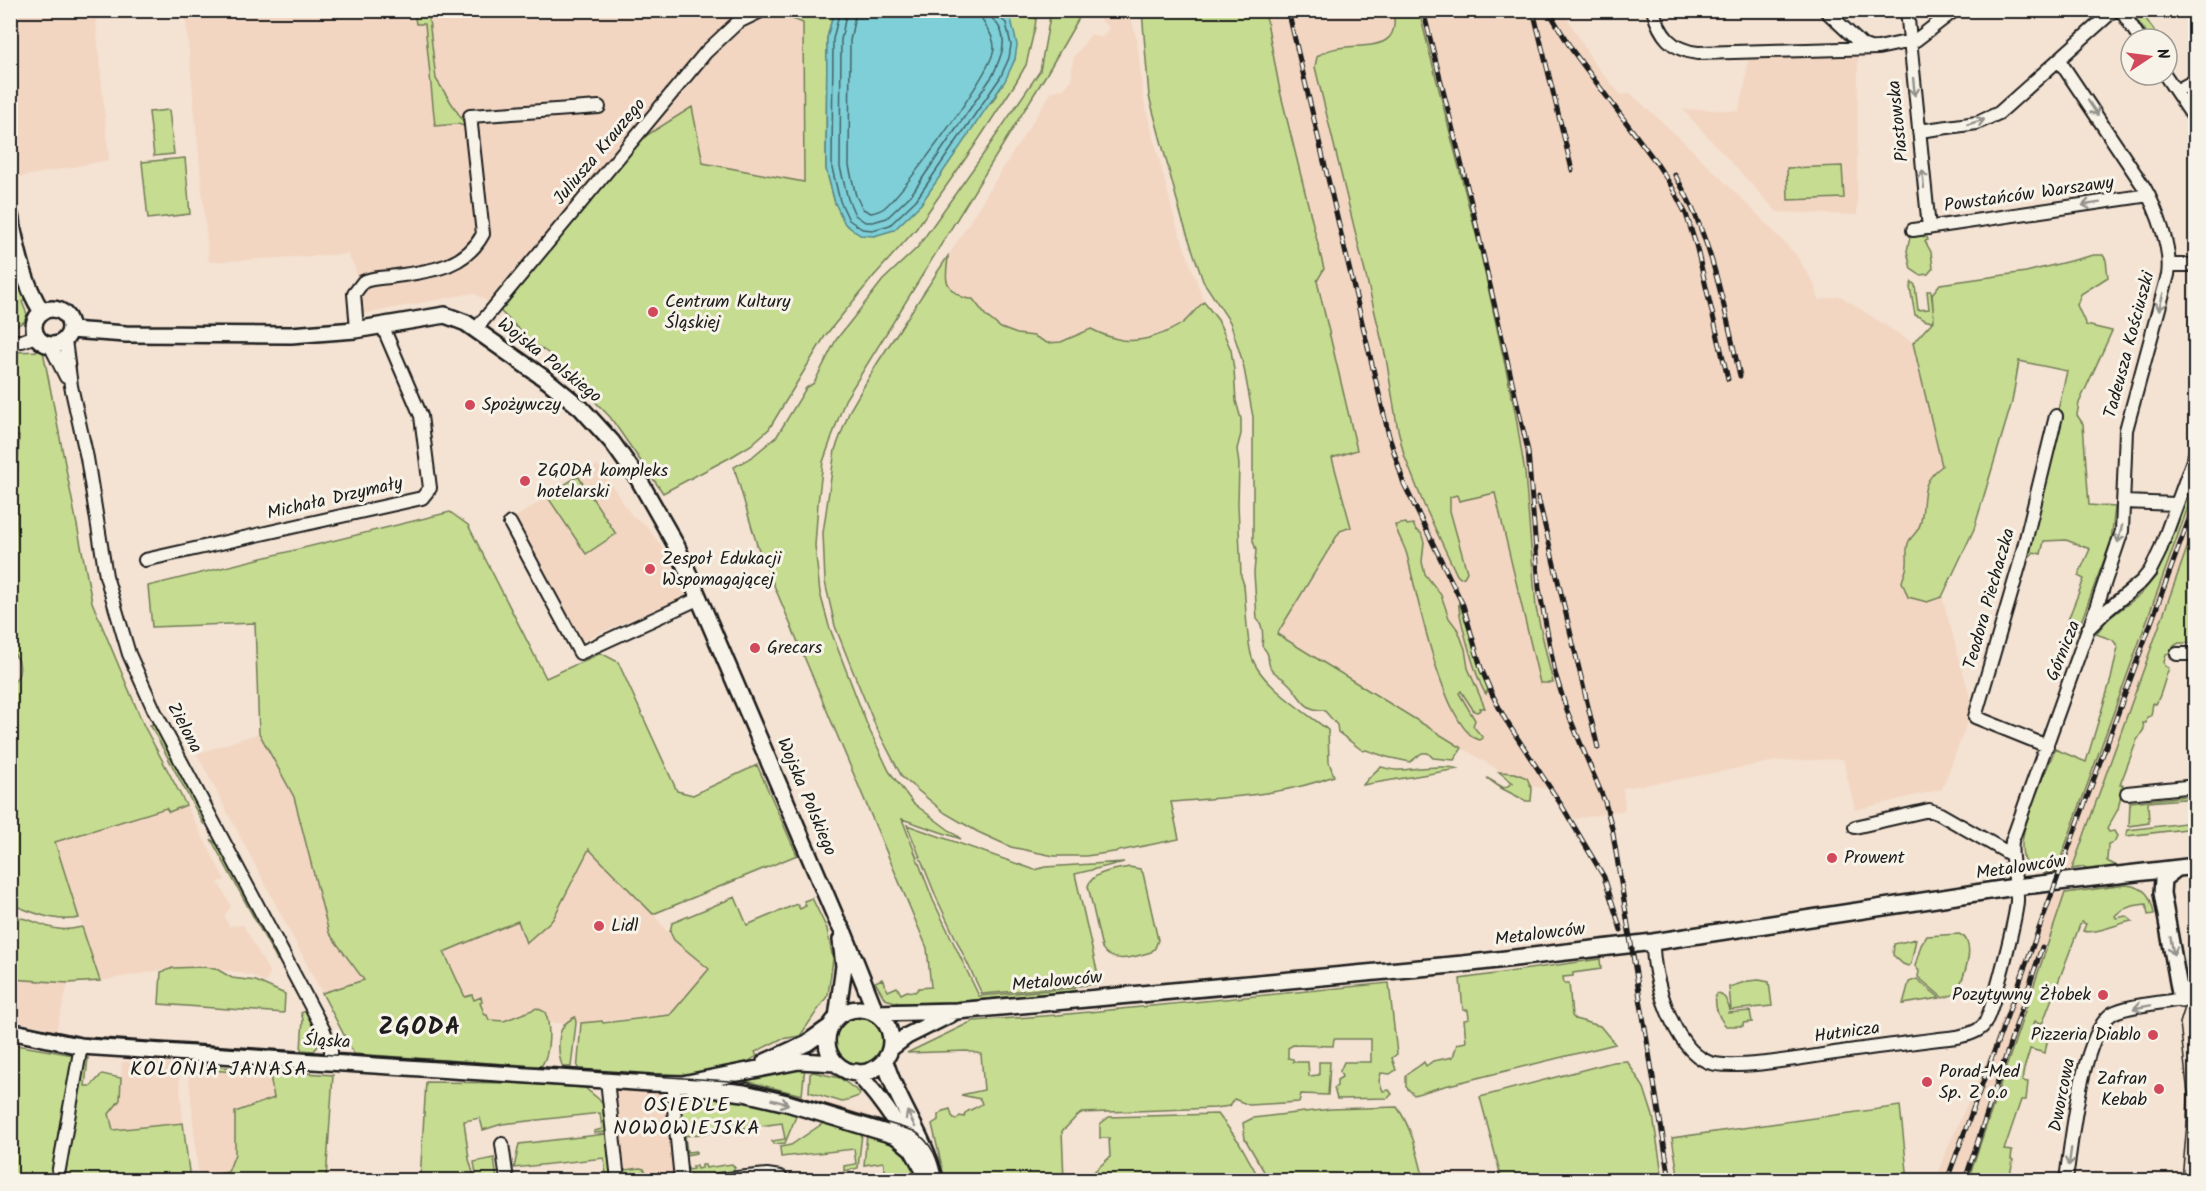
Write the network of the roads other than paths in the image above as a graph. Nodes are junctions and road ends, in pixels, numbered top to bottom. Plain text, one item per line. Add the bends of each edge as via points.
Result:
1 (763, 10) edge
2 (1653, 10) edge
3 (1825, 10) edge
4 (1907, 10) edge
5 (1955, 10) edge
6 (2114, 10) edge
7 (2121, 10) edge
8 (2132, 27) edge
9 (1910, 42) junction
10 (1872, 49) junction
11 (2059, 60) junction
12 (2196, 80) edge
13 (2173, 87) edge
14 (2176, 91) junction
15 (2196, 94) edge
16 (599, 107) dead end
17 (2196, 121) edge
18 (1919, 131) junction
19 (2149, 195) junction
20 (10, 215) edge
21 (1929, 228) junction
22 (1913, 230) dead end
23 (2170, 265) junction
24 (2196, 265) edge
25 (42, 312) junction
26 (382, 325) junction
27 (357, 329) junction
28 (476, 329) junction
29 (68, 335) junction
30 (36, 336) junction
31 (10, 341) edge
32 (50, 345) junction
33 (71, 386) junction
34 (2056, 416) dead end
35 (2196, 452) edge
36 (2124, 502) junction
37 (2176, 504) junction
38 (510, 523) dead end
39 (145, 560) dead end
40 (2101, 593) junction
41 (700, 598) junction
42 (2112, 606) junction
43 (2088, 629) junction
44 (2177, 654) dead end
45 (2196, 654) edge
46 (2047, 746) junction
47 (2196, 786) edge
48 (2127, 793) dead end
49 (1855, 827) dead end
50 (2010, 854) junction
51 (2196, 866) edge
52 (2179, 868) junction
53 (2125, 875) junction
54 (2015, 887) junction
55 (2162, 893) junction
56 (838, 923) junction
57 (1653, 942) junction
58 (2188, 998) edge
59 (957, 1011) junction
60 (876, 1013) junction
61 (834, 1022) junction
62 (10, 1031) edge
63 (81, 1046) junction
64 (888, 1055) junction
65 (331, 1062) junction
66 (836, 1063) junction
67 (742, 1072) junction
68 (856, 1072) junction
69 (607, 1080) junction
70 (678, 1084) junction
71 (502, 1144) dead end
72 (912, 1149) junction
73 (57, 1180) edge
74 (507, 1180) edge
75 (618, 1180) edge
76 (681, 1180) edge
77 (717, 1180) edge
78 (782, 1180) edge
79 (929, 1180) edge
80 (935, 1180) edge
81 (2066, 1180) edge

1 - 28 street, Juliusza Krauzego via 738,22 706,52
2 - 10 street via 1666,40 1689,52
3 - 10 street via 1862,45
4 - 9 street, Piastowska
5 - 9 street
6 - 11 street
7 - 8 street
9 - 10 street
9 -> 18 street, Piastowska
18 -> 11 street via 1977,123 1994,116
11 -> 19 street, Tadeusza Kościuszki
12 - 14 street
13 - 14 street
14 - 15 street
14 - 17 street
16 - 27 street via 470,116 483,234 476,248 454,264 363,282 354,294
21 -> 18 street, Piastowska
19 -> 21 street, Powstańców Warszawy
19 - 23 street, Tadeusza Kościuszki
20 - 25 street via 21,268
21 - 22 street, Powstańców Warszawy
23 - 24 street
23 -> 36 street, Tadeusza Kościuszki via 2126,430
25 - 29 street via 62,312 68,320
25 - 30 street via 36,320
26 - 27 street, Wojska Polskiego
26 - 28 street, Wojska Polskiego via 445,315
26 - 39 street, Michała Drzymały via 421,416 430,488 422,498
27 - 29 street, Wojska Polskiego via 291,335
28 - 41 street, Wojska Polskiego via 570,398 607,436 661,518
29 - 32 street via 58,344
29 - 33 street, Zielona
30 - 31 street
30 - 32 street
32 - 33 street, Zielona
33 - 65 street, Zielona via 87,458 105,576 129,654 155,712 324,1031
34 - 46 street, Teodora Piechaczka via 2020,563 1975,717
35 - 37 street, Górnicza
36 - 37 street
36 -> 40 street, Tadeusza Kościuszki via 2122,531
37 - 42 street, Górnicza via 2150,571
38 - 41 street via 580,653
40 - 42 street via 2104,603
40 - 43 street, Tadeusza Kościuszki
41 - 56 street, Wojska Polskiego
42 - 43 street, Górnicza
43 - 46 street, Górnicza
44 - 45 street
46 - 50 street, Górnicza
47 - 48 street
49 - 50 street via 1929,810
50 - 54 street, Górnicza
51 - 52 street, Metalowców
52 - 53 street, Metalowców
52 - 55 street via 2165,876
53 - 54 street, Metalowców
53 - 55 street, Metalowców via 2149,881
54 - 57 street, Metalowców
54 - 57 street, Hutnicza via 2017,904 2009,944 1987,1020 1976,1031 1957,1037 1761,1063 1709,1063 1692,1051 1674,1024 1660,986
55 -> 58 street
56 - 60 street, Wojska Polskiego
56 - 61 street, Wojska Polskiego via 844,966
57 - 59 street, Metalowców via 1462,964
58 -> 81 street, Dworcowa via 2117,1011 2104,1019 2083,1076
59 - 60 street, Metalowców
59 - 64 street via 907,1036
60 - 61 street via 856,1009
60 - 64 street via 892,1038
61 - 66 street via 827,1042
61 - 67 street, Śląska via 807,1042
62 - 63 street, Śląska
63 - 65 street, Śląska
63 - 73 street
64 - 68 street via 870,1071
80 -> 64 street via 927,1152 892,1082
65 - 69 street, Śląska
66 - 67 street, Śląska via 799,1061
66 - 68 street
67 - 70 street, Śląska
68 - 72 street via 875,1092
69 - 70 street, Śląska
69 - 75 street
70 -> 72 street via 787,1103 896,1136
70 - 76 street via 674,1108
71 - 74 street
72 - 79 street
77 - 78 street via 767,1175

